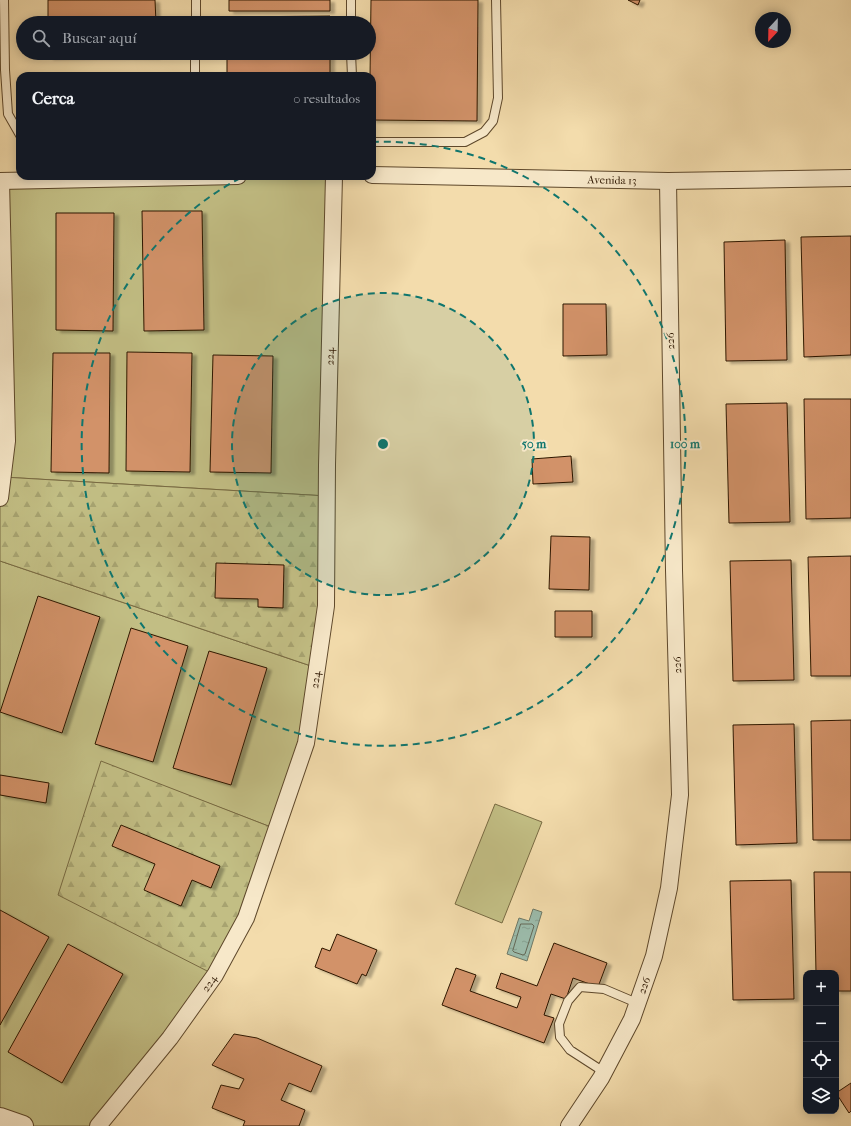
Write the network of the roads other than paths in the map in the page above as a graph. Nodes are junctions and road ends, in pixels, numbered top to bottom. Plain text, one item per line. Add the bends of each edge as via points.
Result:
1 (4, 0) edge
2 (196, 0) edge
3 (351, 0) edge
4 (496, 0) edge
5 (196, 16) edge
6 (351, 16) edge
7 (195, 60) edge
8 (352, 60) edge
9 (195, 72) edge
10 (352, 72) edge
11 (16, 128) edge
12 (376, 142) edge
13 (376, 175) edge
14 (851, 178) edge
15 (48, 180) edge
16 (334, 180) edge
17 (1, 181) edge
18 (668, 181) junction
19 (0, 498) edge
20 (638, 1003) junction
21 (604, 1072) junction
22 (0, 1118) edge
23 (23, 1126) edge
24 (98, 1126) edge
25 (569, 1126) edge

1 - 11 lane via 8,114
2 - 5 lane
3 - 6 lane
4 - 12 lane via 498,98 493,121 484,132 465,142
7 - 9 lane
8 - 10 lane
13 - 18 street, Avenida 13
14 - 18 street, Avenida 13
15 - 17 street
16 - 24 street, 224 via 326,606 306,743 246,918 215,975 174,1032
17 - 19 street via 7,441
18 - 20 street, 226 via 680,795 669,888 654,956
20 - 21 street, 226
20 - 21 lane via 604,990 580,987 568,1000 560,1024 560,1037 570,1050
21 - 25 street, 226
22 - 23 street

